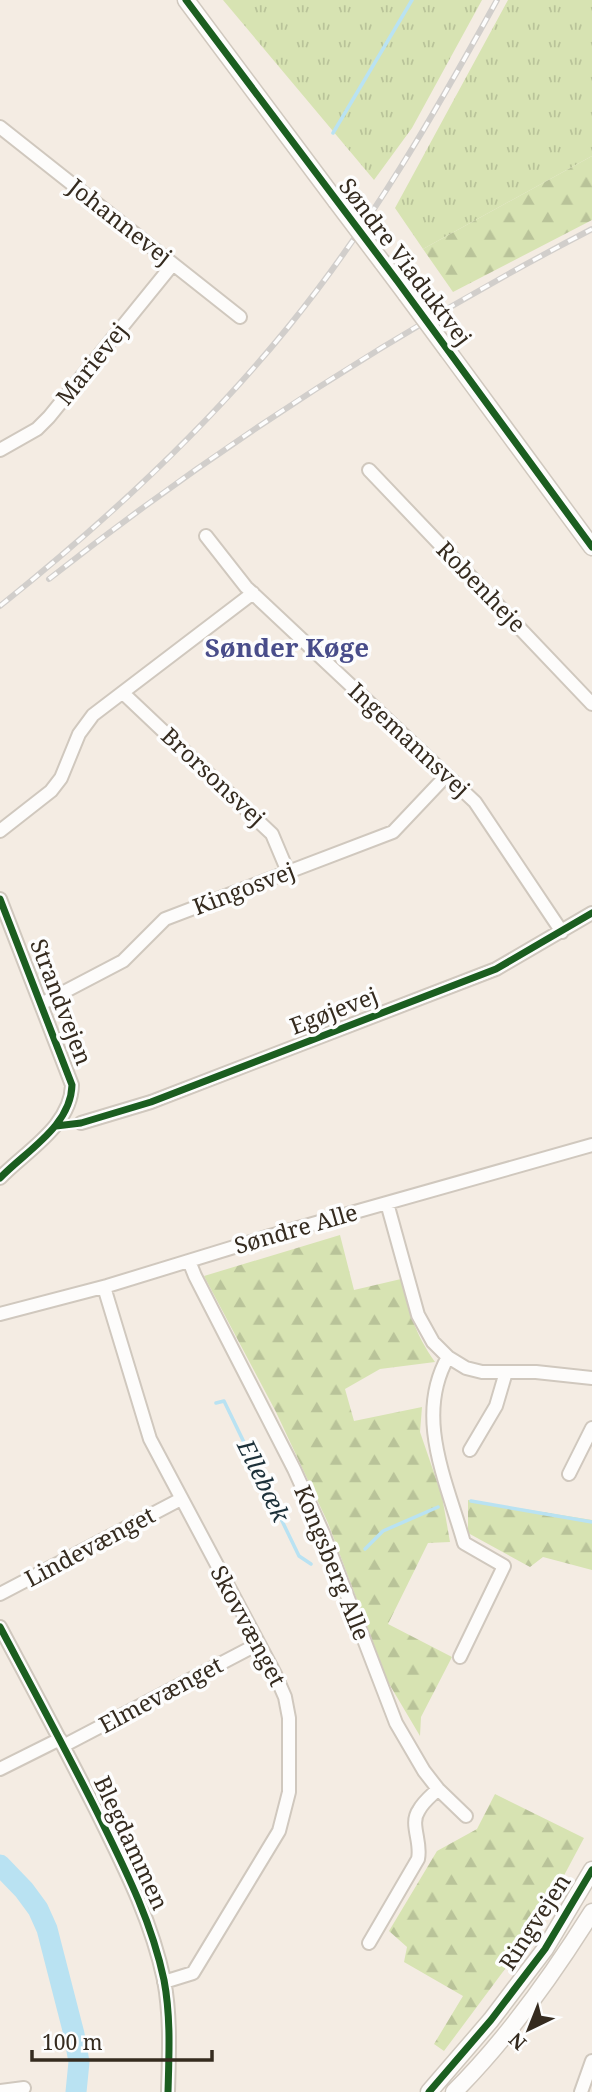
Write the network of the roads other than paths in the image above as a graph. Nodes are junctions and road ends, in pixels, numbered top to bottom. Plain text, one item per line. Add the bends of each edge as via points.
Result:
1 (186, 0) edge
2 (0, 127) edge
3 (173, 264) junction
4 (240, 317) dead end
5 (0, 450) edge
6 (369, 470) dead end
7 (206, 536) dead end
8 (592, 547) edge
9 (253, 593) junction
10 (123, 693) junction
11 (592, 704) edge
12 (446, 776) junction
13 (0, 831) edge
14 (288, 872) junction
15 (0, 899) edge
16 (592, 913) edge
17 (562, 932) junction
18 (41, 1004) junction
19 (81, 1123) dead end
20 (592, 1145) edge
21 (0, 1178) edge
22 (387, 1203) junction
23 (189, 1261) junction
24 (104, 1287) junction
25 (0, 1314) edge
26 (448, 1357) junction
27 (506, 1372) junction
28 (592, 1378) edge
29 (592, 1428) edge
30 (470, 1450) dead end
31 (569, 1474) dead end
32 (181, 1499) junction
33 (0, 1594) edge
34 (0, 1627) edge
35 (258, 1644) junction
36 (460, 1657) dead end
37 (61, 1743) junction
38 (0, 1769) edge
39 (438, 1789) junction
40 (466, 1816) dead end
41 (592, 1870) edge
42 (592, 1912) edge
43 (369, 1943) dead end
44 (164, 1982) junction
45 (592, 2061) edge
46 (24, 2088) dead end
47 (0, 2091) edge
48 (168, 2092) edge
49 (429, 2092) edge
50 (454, 2092) edge
51 (581, 2092) edge

1 - 8 main road, Søndre Viaduktvej, bridge
2 - 3 street, Johannevej
3 - 4 street, Johannevej
3 - 5 street, Marievej via 49,417
6 - 11 street, Robenheje
7 - 9 street, Ingemannsvej
9 - 10 street
9 - 12 street, Ingemannsvej
10 - 13 street via 93,715 79,734 51,791
10 - 14 street, Brorsonsvej via 272,834
12 - 14 street, Kingosvej via 393,832
12 - 17 street, Ingemannsvej via 475,802
14 - 18 street, Kingosvej via 165,919 123,961
15 - 18 street, Strandvejen
16 - 17 street, Egøjevej
17 - 19 street, Egøjevej via 489,972 151,1102
18 - 21 street, Strandvejen via 72,1093 56,1126
20 - 22 street, Søndre Alle
22 - 23 street, Søndre Alle
22 - 26 street via 418,1315
23 - 24 street, Søndre Alle
23 - 39 street, Kongsberg Alle via 313,1512 396,1724
24 - 25 street, Søndre Alle
24 - 32 street, Skovvænget via 143,1421
26 - 27 street via 482,1372
26 - 36 street via 434,1387 431,1411 444,1476 464,1543 503,1566
27 - 28 street
27 - 30 street via 496,1406
29 - 31 street
32 - 33 street, Lindevænget
32 - 35 street, Skovvænget
34 - 37 street, Blegdammen
35 - 37 street, Elmevænget
35 - 44 street, Skovvænget via 285,1697 289,1718 286,1812 279,1831 192,1973
37 - 38 street, Elmevænget
37 - 44 street, Blegdammen via 139,1898
39 - 40 street, Kongsberg Alle
39 - 43 street via 418,1811 414,1823 421,1848 418,1859
41 - 49 main road, Ringvejen via 545,1949
42 - 50 main road, Ringvejen via 512,2026
44 - 48 street, Blegdammen
45 - 51 street
46 - 47 street

